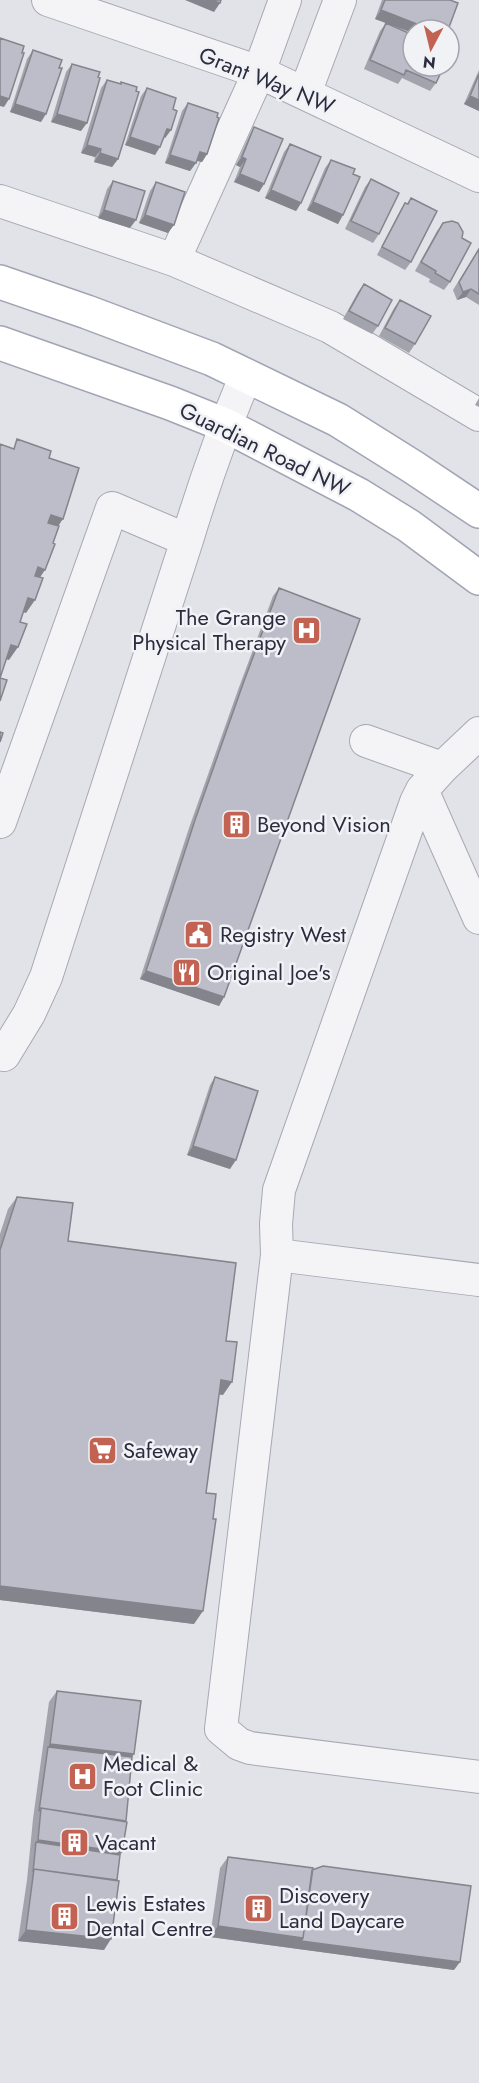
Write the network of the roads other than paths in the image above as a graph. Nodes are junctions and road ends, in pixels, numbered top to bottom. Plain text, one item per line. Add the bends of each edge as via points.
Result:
1 (48, 0) edge
2 (285, 0) edge
3 (340, 0) edge
4 (258, 72) junction
5 (305, 93) junction
6 (479, 176) edge
7 (0, 201) edge
8 (174, 260) junction
9 (0, 282) edge
10 (0, 343) edge
11 (246, 375) junction
12 (479, 415) edge
13 (225, 425) junction
14 (479, 511) edge
15 (188, 540) junction
16 (479, 578) edge
17 (479, 733) edge
18 (366, 741) dead end
19 (432, 779) junction
20 (0, 822) edge
21 (479, 918) edge
22 (1, 1057) edge
23 (277, 1255) junction
24 (479, 1280) edge
25 (479, 1777) edge

1 - 4 street, Grant Way NW
2 - 4 street
3 - 5 street
4 - 5 street, Grant Way NW
4 - 8 street
5 - 6 street, Grant Way NW
7 - 8 street
8 - 12 street via 330,327
9 - 11 main road via 165,340
10 - 13 main road, Guardian Road NW
11 - 13 street
11 - 14 main road via 338,420
13 - 15 street
13 - 16 main road, Guardian Road NW via 359,495
15 - 20 street via 112,508
15 - 22 street via 46,976 29,1014
17 - 19 street
18 - 19 street
19 - 21 street
19 - 23 street via 416,802 279,1190
23 - 24 street
23 - 25 street via 221,1729 250,1748

